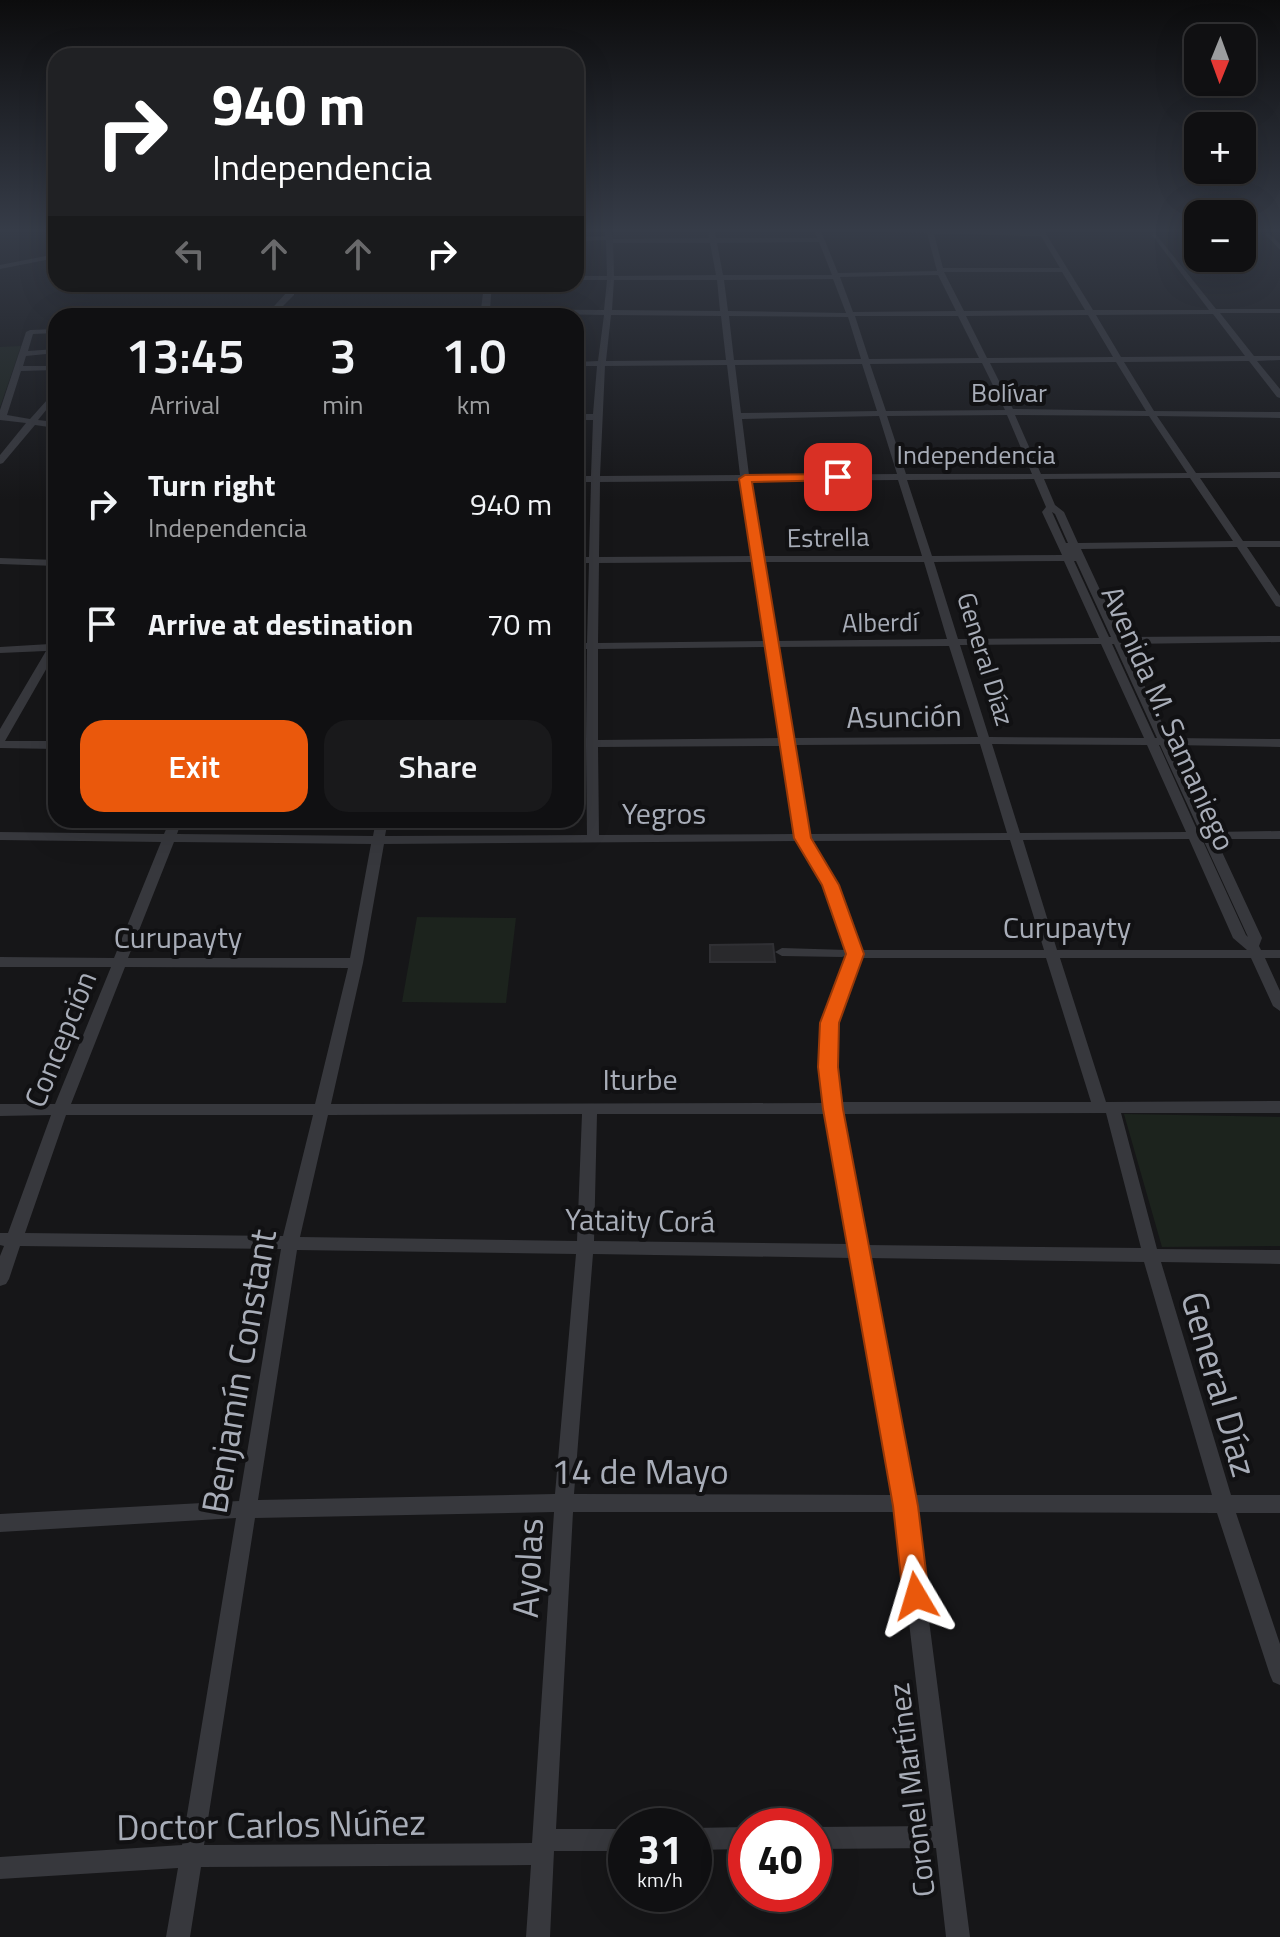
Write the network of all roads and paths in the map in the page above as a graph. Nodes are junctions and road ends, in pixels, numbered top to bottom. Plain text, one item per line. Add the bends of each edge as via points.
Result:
1 (607, 319) edge
2 (725, 319) edge
3 (855, 319) edge
4 (965, 319) edge
5 (1092, 319) edge
6 (1222, 319) edge
7 (48, 331) edge
8 (48, 352) edge
9 (24, 354) junction
10 (1280, 358) edge
11 (1254, 359) junction
12 (1117, 360) junction
13 (984, 361) junction
14 (870, 362) junction
15 (729, 363) junction
16 (584, 364) edge
17 (600, 364) junction
18 (48, 368) edge
19 (19, 369) junction
20 (1280, 395) edge
21 (48, 407) edge
22 (1010, 412) junction
23 (887, 415) junction
24 (1280, 415) edge
25 (737, 416) junction
26 (1153, 416) junction
27 (1, 417) edge
28 (584, 417) edge
29 (598, 417) junction
30 (33, 420) junction
31 (48, 423) edge
32 (0, 461) edge
33 (1193, 475) junction
34 (1280, 475) edge
35 (1038, 476) junction
36 (906, 477) junction
37 (584, 479) edge
38 (597, 479) junction
39 (745, 479) junction
40 (1280, 544) edge
41 (1240, 545) junction
42 (1069, 546) junction
43 (932, 558) junction
44 (1074, 558) junction
45 (584, 560) edge
46 (593, 560) junction
47 (759, 560) junction
48 (0, 561) edge
49 (48, 563) edge
50 (1280, 604) edge
51 (1280, 639) edge
52 (1112, 640) junction
53 (955, 643) junction
54 (584, 646) edge
55 (593, 646) junction
56 (771, 646) junction
57 (48, 647) edge
58 (0, 650) edge
59 (48, 658) edge
60 (984, 740) junction
61 (1150, 740) junction
62 (1164, 740) junction
63 (0, 741) edge
64 (1280, 743) edge
65 (48, 744) edge
66 (584, 744) edge
67 (592, 744) junction
68 (787, 744) junction
69 (173, 828) edge
70 (380, 828) edge
71 (1208, 835) junction
72 (1280, 835) edge
73 (0, 836) edge
74 (170, 836) junction
75 (1015, 836) junction
76 (1193, 836) junction
77 (802, 838) junction
78 (593, 839) junction
79 (378, 840) junction
80 (1254, 950) junction
81 (782, 952) dead end
82 (1052, 953) junction
83 (848, 954) junction
84 (1280, 954) edge
85 (0, 962) edge
86 (121, 963) junction
87 (356, 963) junction
88 (1280, 1006) edge
89 (590, 1107) junction
90 (1106, 1107) junction
91 (1280, 1107) edge
92 (324, 1108) junction
93 (61, 1109) junction
94 (833, 1109) junction
95 (0, 1110) edge
96 (8, 1239) edge
97 (290, 1243) junction
98 (585, 1247) junction
99 (861, 1251) junction
100 (1149, 1257) junction
101 (1280, 1257) edge
102 (0, 1279) edge
103 (564, 1503) junction
104 (1222, 1504) junction
105 (1280, 1504) edge
106 (905, 1506) junction
107 (247, 1509) junction
108 (0, 1523) edge
109 (1280, 1675) edge
110 (944, 1837) junction
111 (832, 1838) edge
112 (608, 1842) edge
113 (544, 1847) junction
114 (191, 1856) junction
115 (0, 1868) edge
116 (178, 1937) edge
117 (538, 1937) edge
118 (958, 1937) edge

1 - 17 street
2 - 15 street
3 - 14 street, General Díaz
4 - 13 street, Avenida M. Samaniego
5 - 12 street
6 - 11 street
7 - 9 street via 30,332
8 - 9 street
9 - 19 street
10 - 11 street
11 - 12 street
11 - 20 street
12 - 13 street
12 - 26 street
13 - 14 street
13 - 22 street, Avenida M. Samaniego
14 - 15 street
14 - 23 street, General Díaz
15 - 17 street
15 - 25 street
16 - 17 street
17 - 29 street
18 - 19 street
19 - 27 street
21 - 30 street
22 - 23 street, Bolívar
22 - 26 street, Bolívar
22 - 35 street, Avenida M. Samaniego
23 - 25 street, Bolívar
23 - 36 street, General Díaz
24 - 26 street, Bolívar
25 - 39 street
26 - 33 street
27 - 30 street
28 - 29 street
29 - 38 street
30 - 31 street
30 - 32 street
33 - 34 street, Independencia
33 - 35 street, Independencia
33 - 41 street
35 - 36 street, Independencia
35 - 42 street, Avenida M. Samaniego via 1051,507 1047,512
36 - 39 street, Independencia
36 - 43 street, General Díaz
37 - 38 street, Independencia
38 - 39 street, Independencia
38 - 46 street
39 - 47 street
40 - 41 street
41 - 42 street
41 - 50 street
42 - 44 street, Avenida M. Samaniego
43 - 44 street, Estrella
43 - 47 street, Estrella
43 - 53 street, General Díaz
44 - 52 street, Avenida M. Samaniego
45 - 46 street, Estrella
46 - 47 street, Estrella
46 - 55 street
47 - 56 street
48 - 49 street
51 - 52 street, Alberdí
52 - 53 street, Alberdí
52 - 61 street, Avenida M. Samaniego
52 - 62 street, Avenida M. Samaniego
53 - 56 street, Alberdí
53 - 60 street, General Díaz
54 - 55 street, Alberdí
55 - 56 street, Alberdí
55 - 67 street
56 - 68 street
57 - 58 street
59 - 63 street
60 - 61 street, Asunción
60 - 68 street, Asunción
60 - 75 street, General Díaz
61 - 62 street, Asunción
61 - 76 street, Avenida M. Samaniego
62 - 64 street, Asunción
62 - 71 street, Avenida M. Samaniego
63 - 65 street
66 - 67 street, Asunción
67 - 68 street, Asunción
67 - 78 street
68 - 77 street
69 - 74 street, Concepción
70 - 79 street, Benjamín Constant
71 - 72 street, Yegros
71 - 76 street, Yegros
71 - 80 street, Avenida M. Samaniego via 1255,938
73 - 74 street, Yegros
74 - 79 street, Yegros
74 - 86 street, Concepción
75 - 76 street, Yegros
75 - 77 street, Yegros
75 - 82 street, General Díaz
76 - 80 street, Avenida M. Samaniego via 1240,938
77 - 78 street, Yegros
77 - 83 street via 831,885
78 - 79 street, Yegros
79 - 87 street, Benjamín Constant
80 - 82 street, Curupayty
80 - 84 street, Curupayty
80 - 88 street, Avenida M. Samaniego
81 - 83 street, Curupayty
82 - 83 street, Curupayty
82 - 90 street, General Díaz
83 - 94 street, Coronel Martínez via 827,1036
85 - 86 street, Curupayty
86 - 87 street, Curupayty
86 - 93 street, Concepción
87 - 92 street, Benjamín Constant
89 - 92 street, Iturbe
89 - 94 street, Iturbe
89 - 98 street, Ayolas
90 - 91 street, Iturbe
90 - 94 street, Iturbe
90 - 100 street, General Díaz
92 - 93 street, Iturbe
92 - 97 street, Benjamín Constant
93 - 95 street, Iturbe
93 - 96 street, Concepción
94 - 99 street, Coronel Martínez
96 - 97 street, Yataity Corá
96 - 102 street, Concepción
97 - 98 street, Yataity Corá
97 - 107 street, Benjamín Constant
98 - 99 street, Yataity Corá
98 - 103 street, Ayolas
99 - 100 street, Yataity Corá
99 - 106 street, Coronel Martínez
100 - 101 street, Yataity Corá
100 - 104 street, General Díaz
103 - 106 street, 14 de Mayo
103 - 107 street, 14 de Mayo
103 - 113 street, Ayolas
104 - 105 street, 14 de Mayo
104 - 106 street, 14 de Mayo
104 - 109 street, General Díaz
106 - 110 street, Coronel Martínez
107 - 108 street, 14 de Mayo
107 - 114 street, Benjamín Constant
110 - 111 street
110 - 118 street, Coronel Martínez
112 - 113 street, Doctor Carlos Núñez
113 - 114 street, Doctor Carlos Núñez
113 - 117 street, Ayolas
114 - 115 street, Doctor Carlos Núñez
114 - 116 street, Benjamín Constant

